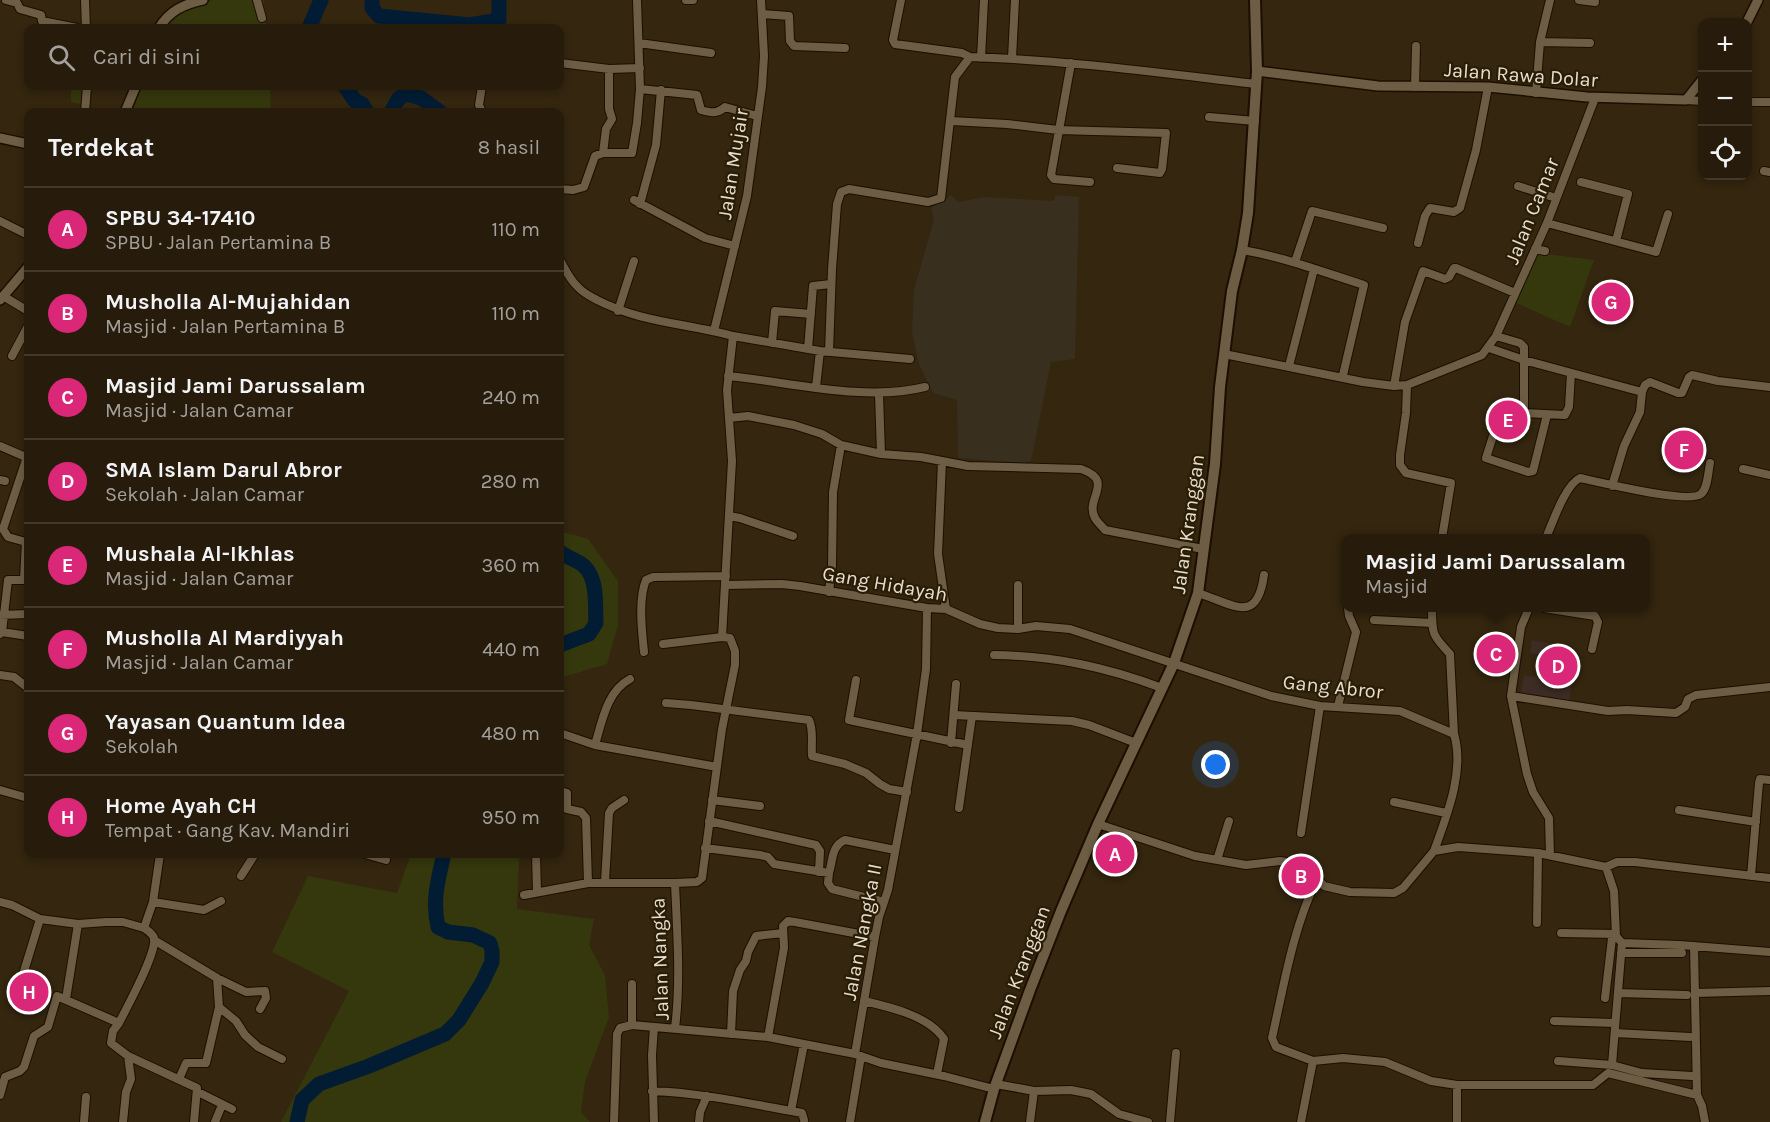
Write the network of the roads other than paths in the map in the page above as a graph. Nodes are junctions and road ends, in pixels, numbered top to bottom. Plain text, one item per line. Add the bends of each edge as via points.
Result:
1 (6, 0) edge
2 (85, 0) edge
3 (203, 0) edge
4 (257, 0) edge
5 (637, 0) edge
6 (686, 0) edge
7 (693, 0) edge
8 (761, 0) edge
9 (901, 0) edge
10 (984, 0) edge
11 (1015, 0) edge
12 (1256, 0) edge
13 (1550, 0) edge
14 (1580, 0) edge
15 (1758, 0) edge
16 (1595, 2) dead end
17 (762, 14) junction
18 (262, 18) dead end
19 (1749, 18) edge
20 (57, 24) edge
21 (86, 24) edge
22 (162, 24) edge
23 (1540, 42) junction
24 (639, 43) junction
25 (1590, 43) dead end
26 (1416, 46) dead end
27 (845, 48) dead end
28 (711, 53) dead end
29 (970, 57) junction
30 (981, 57) junction
31 (1012, 58) junction
32 (564, 63) edge
33 (1071, 63) junction
34 (640, 68) junction
35 (609, 69) junction
36 (1257, 71) junction
37 (1256, 84) junction
38 (1698, 86) edge
39 (1416, 87) junction
40 (1488, 87) junction
41 (640, 89) junction
42 (87, 90) edge
43 (134, 90) edge
44 (481, 90) edge
45 (661, 90) junction
46 (1536, 93) junction
47 (1595, 98) junction
48 (1686, 100) junction
49 (1698, 101) edge
50 (1752, 102) edge
51 (1770, 102) edge
52 (85, 108) edge
53 (126, 108) edge
54 (480, 108) edge
55 (757, 116) junction
56 (1209, 117) dead end
57 (951, 121) junction
58 (1255, 121) junction
59 (1058, 130) junction
60 (0, 138) edge
61 (24, 143) edge
62 (603, 153) junction
63 (1118, 168) dead end
64 (1090, 182) dead end
65 (1581, 182) dead end
66 (1518, 186) dead end
67 (564, 189) edge
68 (1556, 198) junction
69 (1668, 214) dead end
70 (0, 221) edge
71 (1547, 223) junction
72 (1383, 228) dead end
73 (24, 233) edge
74 (1616, 241) junction
75 (1418, 243) dead end
76 (735, 246) junction
77 (1536, 249) junction
78 (1242, 250) junction
79 (1545, 251) dead end
80 (634, 261) dead end
81 (1296, 262) junction
82 (564, 267) edge
83 (1314, 269) junction
84 (24, 272) edge
85 (831, 284) junction
86 (1515, 293) junction
87 (1, 298) edge
88 (24, 309) edge
89 (618, 311) junction
90 (811, 314) junction
91 (714, 331) junction
92 (24, 334) edge
93 (733, 336) junction
94 (1496, 336) junction
95 (772, 343) junction
96 (1489, 348) junction
97 (808, 349) junction
98 (825, 352) junction
99 (1224, 354) junction
100 (12, 356) dead end
101 (910, 359) dead end
102 (1524, 360) junction
103 (1290, 362) dead end
104 (1571, 373) junction
105 (1343, 375) dead end
106 (728, 376) junction
107 (1407, 385) junction
108 (1394, 386) junction
109 (816, 387) junction
110 (925, 387) dead end
111 (1770, 387) edge
112 (1642, 392) junction
113 (879, 394) junction
114 (1524, 413) junction
115 (1547, 415) junction
116 (729, 418) junction
117 (841, 445) junction
118 (0, 446) edge
119 (881, 454) junction
120 (24, 456) edge
121 (942, 462) junction
122 (1710, 463) dead end
123 (24, 469) edge
124 (1743, 470) dead end
125 (1770, 475) edge
126 (1612, 486) junction
127 (729, 516) junction
128 (1443, 534) edge
129 (1548, 534) edge
130 (793, 536) dead end
131 (24, 541) edge
132 (1203, 549) junction
133 (1264, 575) dead end
134 (24, 580) edge
135 (726, 581) junction
136 (1018, 585) dead end
137 (829, 592) junction
138 (1198, 593) junction
139 (927, 608) junction
140 (946, 609) junction
141 (1348, 612) edge
142 (1432, 612) edge
143 (1527, 612) edge
144 (1570, 612) edge
145 (24, 614) edge
146 (2, 616) edge
147 (1374, 621) dead end
148 (1432, 627) junction
149 (1018, 629) junction
150 (1, 633) edge
151 (24, 636) edge
152 (722, 637) junction
153 (663, 644) dead end
154 (1592, 648) dead end
155 (644, 652) dead end
156 (994, 655) dead end
157 (1174, 663) junction
158 (0, 675) edge
159 (630, 680) dead end
160 (856, 680) dead end
161 (956, 684) dead end
162 (24, 685) edge
163 (1770, 687) edge
164 (1162, 688) junction
165 (1511, 696) junction
166 (666, 703) dead end
167 (1320, 706) junction
168 (1338, 706) junction
169 (725, 709) junction
170 (954, 715) junction
171 (972, 716) junction
172 (564, 734) edge
173 (917, 734) junction
174 (1454, 734) junction
175 (951, 742) junction
176 (1136, 743) junction
177 (595, 745) junction
178 (968, 745) junction
179 (717, 767) junction
180 (1770, 780) edge
181 (0, 790) edge
182 (564, 792) edge
183 (907, 792) junction
184 (24, 797) edge
185 (624, 800) dead end
186 (712, 800) junction
187 (1394, 802) dead end
188 (760, 806) dead end
189 (958, 808) dead end
190 (1679, 810) dead end
191 (1446, 813) junction
192 (709, 820) junction
193 (1229, 821) dead end
194 (1756, 822) junction
195 (1098, 824) junction
196 (1301, 833) dead end
197 (705, 848) junction
198 (895, 850) junction
199 (1434, 851) junction
200 (1538, 853) junction
201 (1550, 855) junction
202 (159, 858) edge
203 (252, 858) edge
204 (379, 858) edge
205 (536, 858) edge
206 (386, 860) dead end
207 (1217, 860) junction
208 (1606, 867) junction
209 (819, 872) junction
210 (829, 873) junction
211 (241, 876) dead end
212 (1751, 876) junction
213 (1770, 878) edge
214 (1317, 879) junction
215 (605, 882) junction
216 (588, 883) junction
217 (675, 884) junction
218 (537, 892) junction
219 (524, 895) dead end
220 (221, 901) dead end
221 (0, 902) edge
222 (153, 902) junction
223 (884, 902) junction
224 (40, 919) junction
225 (1537, 923) dead end
226 (78, 924) junction
227 (144, 928) junction
228 (783, 933) junction
229 (1561, 933) dead end
230 (875, 937) junction
231 (1618, 938) junction
232 (154, 940) junction
233 (1694, 946) junction
234 (1770, 952) edge
235 (1621, 953) junction
236 (1682, 953) dead end
237 (217, 978) junction
238 (21, 981) dead end
239 (632, 984) dead end
240 (1770, 991) edge
241 (1618, 993) junction
242 (1691, 994) junction
243 (1605, 998) dead end
244 (66, 999) junction
245 (864, 1001) junction
246 (219, 1008) junction
247 (260, 1009) dead end
248 (1554, 1021) dead end
249 (119, 1023) junction
250 (1615, 1023) junction
251 (632, 1025) junction
252 (654, 1027) junction
253 (675, 1028) junction
254 (1615, 1033) junction
255 (730, 1034) junction
256 (768, 1037) junction
257 (1690, 1037) dead end
258 (804, 1044) junction
259 (1176, 1053) dead end
260 (858, 1055) junction
261 (128, 1056) junction
262 (282, 1059) dead end
263 (1313, 1061) junction
264 (1558, 1061) dead end
265 (1612, 1065) junction
266 (938, 1074) junction
267 (1692, 1076) dead end
268 (178, 1079) junction
269 (1457, 1084) junction
270 (995, 1086) junction
271 (652, 1091) junction
272 (1035, 1091) junction
273 (198, 1092) junction
274 (0, 1095) edge
275 (1697, 1095) junction
276 (707, 1096) junction
277 (86, 1097) dead end
278 (222, 1105) junction
279 (232, 1109) dead end
280 (791, 1111) junction
281 (804, 1120) dead end
282 (1137, 1121) edge
283 (84, 1122) edge
284 (123, 1122) edge
285 (194, 1122) edge
286 (215, 1122) edge
287 (614, 1122) edge
288 (654, 1122) edge
289 (699, 1122) edge
290 (850, 1122) edge
291 (985, 1122) edge
292 (1030, 1122) edge
293 (1148, 1122) edge
294 (1170, 1122) edge
295 (1301, 1122) edge
296 (1457, 1122) edge
297 (1705, 1122) edge

1 - 20 street via 41,15 42,21
2 - 21 street
3 - 22 street via 187,3
4 - 18 street
5 - 24 street
6 - 7 street
8 - 17 street, Jalan Mujair
9 - 29 street via 893,40 896,45
10 - 30 street
11 - 31 street
12 - 36 main road, Jalan Kranggan
13 - 23 street
14 - 16 street
15 - 19 street
17 - 27 street via 789,16 790,41 794,46
17 - 55 street, Jalan Mujair via 763,77
23 - 25 street
23 - 46 street
24 - 28 street
24 - 34 street
26 - 39 street
29 - 30 street
29 - 57 street via 955,77
30 - 31 street
31 - 33 street
32 - 35 street
33 - 37 street
33 - 59 street
34 - 35 street
34 - 41 street
35 - 62 street via 612,119 606,129
36 - 37 main road, Jalan Kranggan
36 - 39 street, Jalan Rawa Dolar
37 - 58 main road, Jalan Kranggan
38 - 48 street
39 - 40 street, Jalan Rawa Dolar
40 - 46 street, Jalan Rawa Dolar
40 - 75 street via 1460,208 1454,213 1430,208
41 - 45 street
41 - 62 street via 632,153
42 - 52 street
43 - 53 street
44 - 54 street
45 - 55 street via 697,94 701,110 712,114 725,107
45 - 76 street via 656,145 637,202 705,238
46 - 47 street, Jalan Rawa Dolar
47 - 48 street, Jalan Rawa Dolar
47 - 68 street, Jalan Camar
48 - 49 street
50 - 51 street
55 - 76 street, Jalan Mujair via 747,196
56 - 58 street
57 - 59 street
57 - 85 street via 941,198 928,202 849,189 841,192
58 - 78 main road, Jalan Kranggan
59 - 63 street via 1166,133 1160,173
59 - 64 street via 1052,177
60 - 61 street
62 - 67 street via 595,156 584,187
65 - 74 street via 1628,194
66 - 68 street
68 - 71 street, Jalan Camar
69 - 74 street via 1656,252
70 - 73 street
71 - 74 street
71 - 77 street, Jalan Camar
72 - 81 street via 1312,211
76 - 91 street, Jalan Mujair
77 - 79 street
77 - 86 street, Jalan Camar
78 - 81 street
78 - 99 main road, Jalan Kranggan
80 - 89 street
81 - 83 street
82 - 89 street via 583,292
83 - 103 street
83 - 105 street via 1364,285
84 - 87 street
85 - 90 street via 813,286
85 - 98 street
86 - 94 street, Jalan Camar
86 - 108 street via 1456,268 1444,279 1423,271 1405,322
87 - 88 street
89 - 91 street
90 - 95 street via 775,311
90 - 97 street
91 - 93 street
92 - 100 street
93 - 95 street
93 - 106 street
94 - 96 street, Jalan Camar
94 - 102 street via 1520,343
95 - 97 street
96 - 102 street
96 - 107 street, Jalan Camar via 1471,360
97 - 98 street
98 - 101 street
98 - 109 street
99 - 108 street, Jalan Camar
99 - 132 main road, Jalan Kranggan
102 - 104 street
102 - 114 street
104 - 112 street
104 - 115 street via 1568,412
106 - 109 street
106 - 116 street
107 - 108 street, Jalan Camar
107 - 128 street via 1401,465 1406,473 1451,483
109 - 113 street
110 - 113 street
111 - 112 street via 1692,375 1682,393 1650,382
112 - 126 street via 1640,412
113 - 119 street
114 - 115 street
114 - 115 street via 1508,412 1499,417 1486,458 1533,471
116 - 117 street via 748,416 794,425
116 - 127 street
117 - 119 street
117 - 137 street via 833,492
118 - 120 street
119 - 121 street
121 - 132 street via 1090,472 1098,484 1094,517 1105,530
121 - 140 street via 938,554
122 - 126 street via 1698,496
123 - 131 street via 3,529 8,537
124 - 125 street
126 - 129 street via 1580,478 1574,481
127 - 130 street
127 - 135 street
132 - 138 main road, Jalan Kranggan
133 - 138 street via 1258,600 1246,608
134 - 146 street via 8,580
135 - 137 street, Gang Hidayah
135 - 152 street
135 - 155 street, Gang Hidayah via 646,580 641,621
136 - 149 street
137 - 139 street, Gang Hidayah
138 - 157 main road, Jalan Kranggan
139 - 140 street, Gang Hidayah
139 - 173 street, Jalan Nangka II via 926,669
140 - 149 street, Gang Hidayah via 980,624
141 - 168 street via 1356,632
142 - 148 street
143 - 165 street via 1521,627
144 - 154 street via 1595,616 1598,622
145 - 146 street
146 - 150 street
147 - 148 street via 1432,623
148 - 174 street via 1434,638 1450,654
149 - 157 street, Gang Hidayah via 1070,629
150 - 151 street
152 - 153 street
152 - 169 street, Jalan Nangka via 730,638 735,651
156 - 164 street via 1077,662
157 - 164 main road, Jalan Kranggan
157 - 167 street, Gang Abror via 1271,696
158 - 162 street via 14,677
159 - 177 street via 612,694
160 - 173 street via 849,720
161 - 170 street
163 - 165 street via 1696,695 1676,713 1598,710
164 - 176 main road, Jalan Kranggan
165 - 201 street via 1527,774 1548,818
166 - 169 street
167 - 168 street, Gang Abror
167 - 196 street
168 - 174 street, Gang Abror via 1400,711
169 - 179 street, Jalan Nangka
169 - 183 street via 809,720 812,756 845,764 880,784
170 - 171 street
170 - 175 street
171 - 176 street via 1072,721
171 - 178 street
172 - 177 street
173 - 175 street
173 - 183 street, Jalan Nangka II
174 - 191 street via 1457,766
175 - 178 street
176 - 195 main road, Jalan Kranggan
177 - 179 street
178 - 189 street
179 - 186 street, Jalan Nangka
180 - 194 street via 1760,779
181 - 184 street
182 - 216 street via 567,808 586,818
183 - 198 street, Jalan Nangka II
185 - 215 street via 609,813
186 - 188 street
186 - 192 street, Jalan Nangka
187 - 191 street
190 - 194 street
191 - 199 street
192 - 197 street, Jalan Nangka
192 - 209 street via 816,845 820,851
193 - 207 street
194 - 212 street
195 - 207 street
195 - 270 main road, Jalan Kranggan
197 - 209 street via 768,857 774,864
197 - 217 street, Jalan Nangka via 700,881
198 - 210 street via 845,840 832,856
198 - 223 street, Jalan Nangka II
199 - 200 street via 1458,847
199 - 214 street via 1403,888 1394,893 1350,892 1324,886
200 - 201 street
200 - 225 street
201 - 208 street
202 - 222 street
203 - 211 street
204 - 206 street
205 - 218 street
207 - 214 street via 1246,865 1296,863 1308,867
208 - 212 street via 1617,862 1635,862
208 - 231 street via 1614,891
209 - 210 street
210 - 223 street via 832,888
212 - 213 street
214 - 263 street via 1291,955 1272,1038 1276,1047
215 - 216 street
215 - 217 street
216 - 218 street
217 - 253 street, Jalan Nangka
218 - 219 street
220 - 222 street via 204,910
221 - 224 street
222 - 227 street
223 - 230 street, Jalan Nangka II
224 - 226 street
224 - 238 street
226 - 227 street via 123,922
226 - 244 street
227 - 232 street
228 - 230 street via 788,921
228 - 255 street via 756,936 752,942 733,991
228 - 256 street via 784,948
229 - 231 street
230 - 245 street, Jalan Nangka II
231 - 233 street
231 - 235 street
231 - 243 street via 1612,938
232 - 237 street
232 - 249 street via 151,957
233 - 234 street
233 - 242 street
235 - 236 street
235 - 241 street
237 - 246 street
237 - 247 street via 246,992 266,991
239 - 251 street
240 - 242 street
241 - 242 street
241 - 250 street
242 - 275 street
244 - 249 street
244 - 274 street via 57,996 48,1027 34,1036 24,1067 5,1077
245 - 260 street, Jalan Nangka II
245 - 266 street via 915,1015 941,1034 944,1039
246 - 262 street via 258,1047
246 - 268 street via 206,1063 186,1063
248 - 250 street
249 - 261 street via 111,1043
250 - 254 street
251 - 252 street
251 - 287 street via 620,1028 617,1034
252 - 253 street
252 - 271 street
253 - 255 street, Jalan Nangka
254 - 257 street
254 - 265 street
255 - 256 street, Jalan Nangka
256 - 258 street, Jalan Nangka
258 - 260 street, Jalan Nangka
258 - 280 street
259 - 294 street
260 - 266 street, Jalan Nangka
260 - 290 street, Jalan Nangka II
261 - 268 street
261 - 284 street via 131,1079
263 - 269 street via 1385,1062 1431,1081
263 - 295 street
264 - 265 street
265 - 267 street via 1642,1073
266 - 270 street, Jalan Nangka
268 - 273 street via 193,1085
269 - 275 street via 1593,1085 1608,1073
269 - 296 street
270 - 272 street, Jalan Nangka
270 - 291 main road, Jalan Kranggan
271 - 276 street
271 - 288 street
272 - 282 street, Jalan Nangka via 1091,1094 1119,1114
272 - 292 street
273 - 278 street
273 - 285 street
275 - 297 street
276 - 280 street
276 - 289 street
277 - 283 street
278 - 279 street
278 - 286 street
280 - 281 street via 802,1113
282 - 293 street, Jalan Nangka

